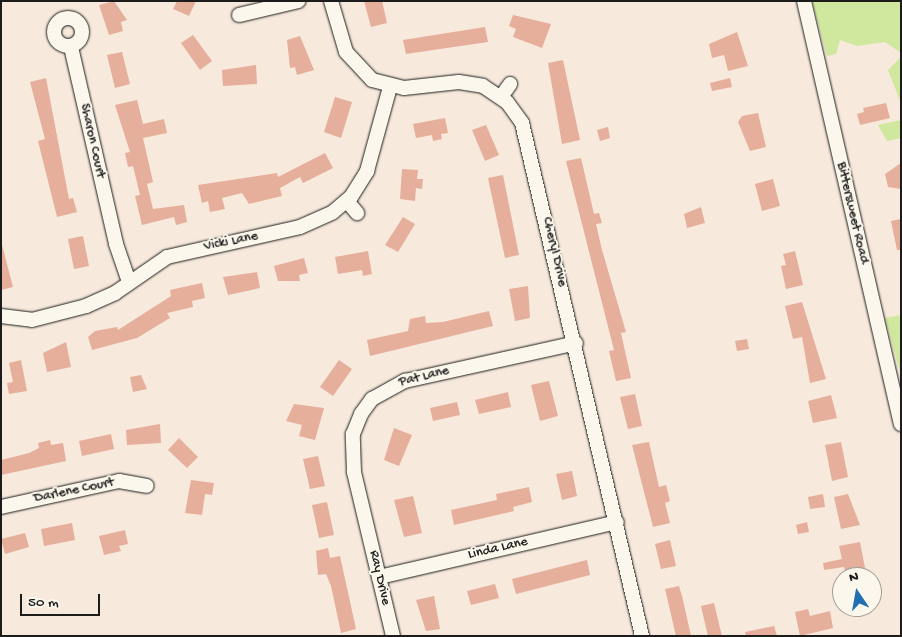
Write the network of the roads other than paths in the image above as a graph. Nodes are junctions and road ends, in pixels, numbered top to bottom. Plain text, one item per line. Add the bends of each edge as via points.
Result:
1 (298, 1) edge
2 (330, 1) edge
3 (804, 1) edge
4 (239, 15) dead end
5 (71, 47) junction
6 (510, 84) dead end
7 (390, 87) junction
8 (501, 97) junction
9 (347, 201) junction
10 (358, 213) dead end
11 (129, 282) junction
12 (1, 316) edge
13 (576, 343) junction
14 (899, 404) edge
15 (901, 424) edge
16 (147, 486) dead end
17 (1, 507) edge
18 (365, 520) joint
19 (617, 522) junction
20 (379, 577) junction
21 (393, 636) edge
22 (642, 636) edge

1 - 4 street
2 - 7 street via 340,38 352,61 364,74
3 - 14 street, Bittersweet Road
5 - 5 street via 60,45 54,37 54,27 61,19 73,19 82,28 80,40
5 - 11 street, Sharon Court via 116,244
6 - 8 street
7 - 8 street, Cheryl Drive via 459,82 482,86
7 - 9 street, Vicki Lane via 367,170
8 - 13 street, Cheryl Drive via 516,112 527,135
9 - 10 street
9 - 11 street, Vicki Lane via 323,218 300,227 167,257
11 - 12 street, Vicki Lane via 107,298 53,316 20,321
13 - 18 street, Pat Lane via 405,381 372,399 356,423 352,448
13 - 19 street, Cheryl Drive
14 - 15 street, Bittersweet Road
16 - 17 street, Darlene Court via 119,481
18 - 20 street, Ray Drive
19 - 20 street, Linda Lane
19 - 22 street, Cheryl Drive
20 - 21 street, Ray Drive

